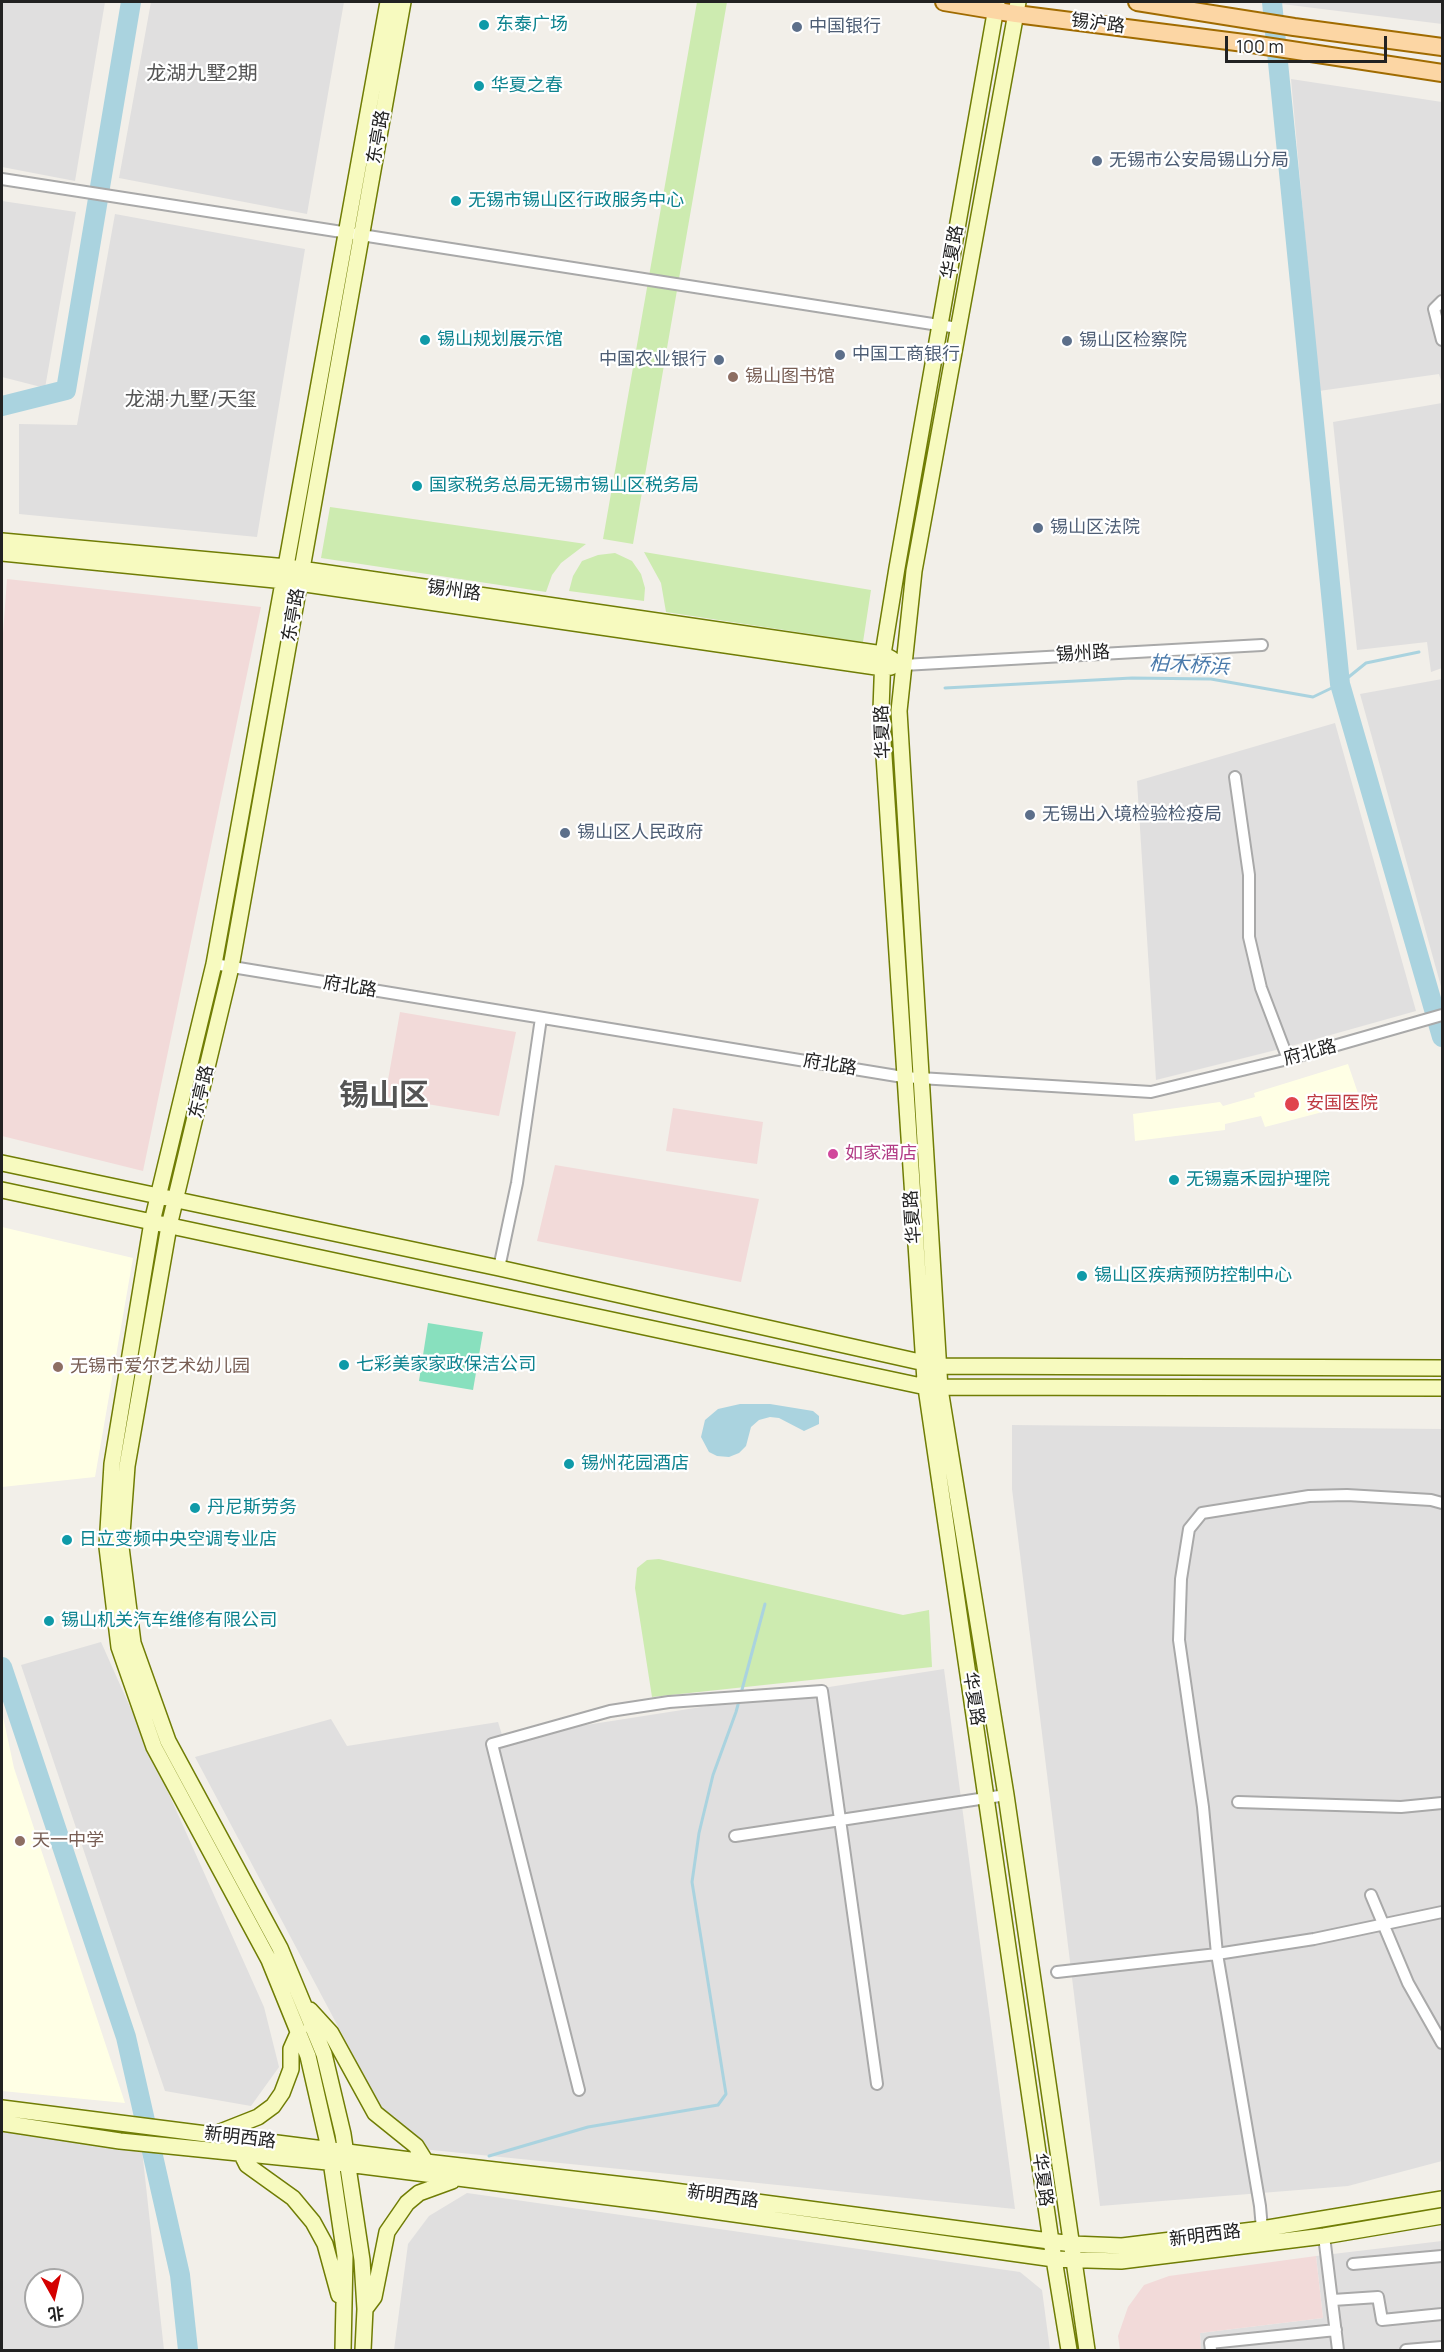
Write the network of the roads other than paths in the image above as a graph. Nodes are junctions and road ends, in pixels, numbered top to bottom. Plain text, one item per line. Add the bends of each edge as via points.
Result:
1 (388, 2) edge
2 (403, 2) edge
3 (944, 2) edge
4 (1137, 2) edge
5 (996, 6) edge
6 (1017, 8) edge
7 (1443, 47) edge
8 (1443, 73) edge
9 (2, 179) edge
10 (354, 234) junction
11 (1443, 300) edge
12 (940, 325) junction
13 (958, 328) junction
14 (1443, 340) edge
15 (2, 541) edge
16 (2, 553) edge
17 (293, 575) junction
18 (1262, 645) dead end
19 (883, 661) junction
20 (903, 665) junction
21 (1235, 777) dead end
22 (214, 964) junction
23 (231, 968) junction
24 (1443, 1015) edge
25 (541, 1018) junction
26 (1288, 1059) junction
27 (903, 1077) junction
28 (922, 1079) junction
29 (2, 1163) edge
30 (2, 1190) edge
31 (158, 1197) junction
32 (176, 1201) junction
33 (152, 1222) junction
34 (169, 1226) junction
35 (499, 1268) junction
36 (930, 1365) junction
37 (1443, 1368) edge
38 (933, 1388) junction
39 (1443, 1388) edge
40 (1443, 1503) edge
41 (1006, 1795) junction
42 (988, 1798) junction
43 (1238, 1802) dead end
44 (1443, 1803) edge
45 (840, 1820) junction
46 (735, 1836) dead end
47 (1371, 1895) dead end
48 (1443, 1912) edge
49 (1383, 1924) junction
50 (1217, 1954) junction
51 (1057, 1972) dead end
52 (304, 2004) junction
53 (299, 2031) junction
54 (1442, 2041) edge
55 (877, 2084) dead end
56 (579, 2090) dead end
57 (2, 2108) edge
58 (2, 2123) edge
59 (212, 2134) junction
60 (241, 2153) junction
61 (338, 2157) junction
62 (426, 2162) junction
63 (465, 2180) junction
64 (1443, 2199) edge
65 (1443, 2216) edge
66 (1262, 2229) junction
67 (1324, 2236) junction
68 (1051, 2241) junction
69 (1073, 2252) junction
70 (1443, 2256) edge
71 (1053, 2259) junction
72 (1353, 2264) dead end
73 (1333, 2300) junction
74 (365, 2309) junction
75 (1443, 2314) edge
76 (344, 2324) junction
77 (1336, 2330) junction
78 (1443, 2347) edge
79 (343, 2350) edge
80 (363, 2350) edge
81 (1069, 2350) edge
82 (1088, 2350) edge
83 (1211, 2350) edge
84 (1338, 2350) edge
85 (1406, 2350) edge

1 - 10 street, 东亭路
2 - 10 street, 东亭路
3 - 5 main road, 锡沪路
4 - 7 main road
5 - 6 main road, 锡沪路
5 - 12 street, 华夏路
6 - 8 main road, 锡沪路
6 - 13 street, 华夏路
9 - 10 street
10 - 12 street
10 - 17 street, 东亭路
11 - 14 street via 1434,309
12 - 13 street
12 - 19 street, 华夏路
13 - 20 street, 华夏路 via 915,571
15 - 17 street, 锡州路
16 - 17 street, 锡州路
17 - 19 street, 锡州路
17 - 22 street, 东亭路
17 - 23 street, 东亭路
18 - 20 street, 锡州路
19 - 20 street, 锡州路
19 - 27 street, 华夏路 via 881,711
20 - 28 street, 华夏路 via 899,711
21 - 26 street via 1249,874 1249,938 1261,988
22 - 23 street, 府北路
22 - 31 street, 东亭路
23 - 25 street, 府北路
23 - 32 street, 东亭路
24 - 26 street, 府北路
25 - 27 street, 府北路
25 - 35 street via 517,1183
26 - 28 street, 府北路 via 1151,1092
27 - 28 street, 府北路
27 - 36 street, 华夏路
28 - 36 street, 华夏路
29 - 31 street
30 - 33 street
31 - 32 street
31 - 33 street, 东亭路
32 - 34 street, 东亭路
32 - 35 street
33 - 34 street
33 - 53 street, 东亭路 via 112,1464 107,1547 118,1647 154,1747 269,1960
34 - 38 street
34 - 52 street, 东亭路 via 127,1466 121,1547 133,1643 168,1741 280,1948
35 - 36 street
36 - 37 street
36 - 38 street, 华夏路
38 - 39 street
38 - 41 street, 华夏路
38 - 42 street, 华夏路
40 - 50 street via 1309,1496 1202,1513 1189,1529 1181,1579 1179,1640 1203,1807
41 - 42 street
41 - 69 street, 华夏路
42 - 45 street
42 - 68 street, 华夏路
43 - 44 street via 1401,1807
45 - 46 street
45 - 55 street
45 - 56 street via 822,1691 692,1700 610,1711 492,1744
47 - 49 street
48 - 49 street
49 - 50 street
49 - 54 street via 1408,1983
50 - 51 street
50 - 66 street
52 - 61 street, 东亭路 via 324,2054 343,2134
52 - 62 street via 331,2032 375,2113 416,2145
53 - 59 street via 291,2049 291,2069 273,2106 258,2118
53 - 61 street, 东亭路
57 - 59 street, 新明西路
58 - 60 street, 新明西路 via 120,2141
59 - 61 street, 新明西路
60 - 61 street, 新明西路
60 - 76 street via 247,2165 293,2198 313,2223 325,2244
61 - 62 street, 新明西路
61 - 63 street, 新明西路
61 - 74 street via 362,2260
61 - 76 street via 345,2256
62 - 68 street, 新明西路 via 659,2188
63 - 71 street, 新明西路
63 - 74 street via 441,2183 407,2203 387,2232 374,2297
64 - 66 street, 新明西路
65 - 67 street, 新明西路
66 - 69 street, 新明西路
67 - 69 street, 新明西路 via 1121,2261
67 - 73 street
68 - 69 street, 新明西路
68 - 71 street, 华夏路
69 - 71 street, 新明西路
69 - 82 street, 华夏路
70 - 72 street
71 - 81 street, 华夏路
73 - 75 street via 1378,2296 1382,2320
73 - 77 street
74 - 80 street
76 - 79 street
77 - 83 street via 1210,2343
77 - 84 street
78 - 85 street

